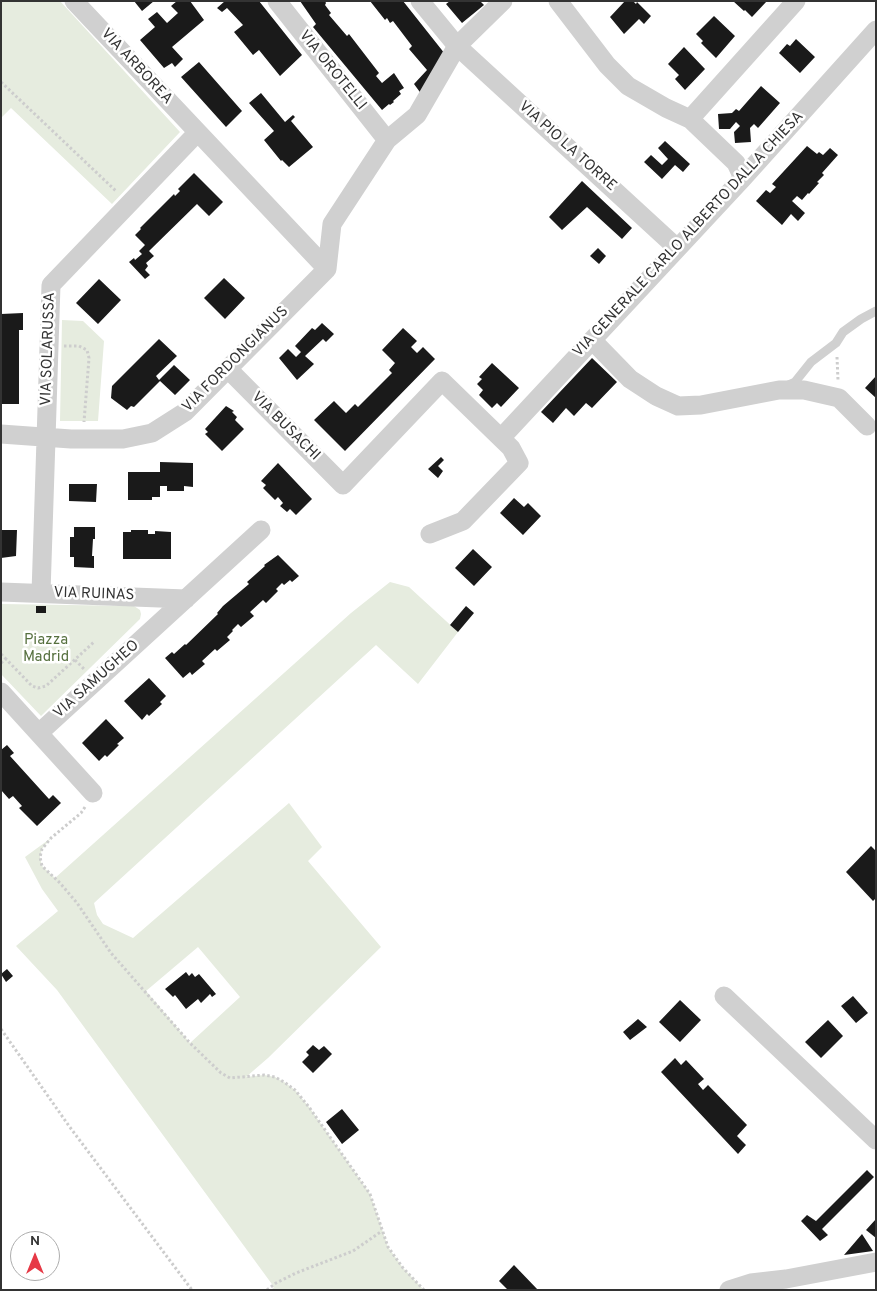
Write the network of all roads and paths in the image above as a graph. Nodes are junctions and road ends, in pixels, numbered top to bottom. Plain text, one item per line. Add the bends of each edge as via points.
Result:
1 (276, 1) edge
2 (420, 1) edge
3 (503, 1) edge
4 (558, 1) edge
5 (796, 1) edge
6 (80, 3) edge
7 (876, 30) edge
8 (457, 46) junction
9 (1, 82) edge
10 (690, 119) junction
11 (197, 133) junction
12 (387, 140) junction
13 (743, 178) junction
14 (128, 204) junction
15 (677, 248) junction
16 (327, 269) junction
17 (876, 311) edge
18 (592, 340) junction
19 (836, 343) junction
20 (49, 346) junction
21 (228, 369) junction
22 (779, 390) junction
23 (839, 398) junction
24 (867, 426) dead end
25 (1, 434) edge
26 (45, 436) junction
27 (83, 438) junction
28 (501, 438) junction
29 (261, 530) dead end
30 (430, 534) dead end
31 (1, 592) edge
32 (41, 593) junction
33 (142, 597) junction
34 (186, 599) junction
35 (154, 628) junction
36 (94, 642) dead end
37 (1, 654) edge
38 (6, 659) junction
39 (1, 663) edge
40 (1, 692) edge
41 (39, 733) junction
42 (93, 792) joint
43 (724, 996) dead end
44 (1, 1029) edge
45 (876, 1140) edge
46 (382, 1231) junction
47 (876, 1262) edge
48 (192, 1290) edge
49 (266, 1290) edge
50 (424, 1290) edge
51 (729, 1290) edge

1 - 12 street, VIA OROTELLI
2 - 8 street, VIA PIO LA TORRE
3 - 8 street
4 - 10 street via 607,65 628,86
5 - 10 street
6 - 11 street, VIA ARBOREA
7 - 13 street, VIA GENERALE CARLO ALBERTO DALLA CHIESA
8 - 12 street via 417,116
8 - 15 street, VIA PIO LA TORRE
9 - 14 path
10 - 13 street via 736,163
11 - 14 street, VIA SOLARUSSA
11 - 16 street, VIA ARBOREA
12 - 16 street via 332,224
13 - 15 street, VIA GENERALE CARLO ALBERTO DALLA CHIESA
14 - 20 street, VIA SOLARUSSA via 51,284
15 - 18 street, VIA GENERALE CARLO ALBERTO DALLA CHIESA
16 - 21 street, VIA FORDONGIANUS
17 - 19 lane via 843,332
18 - 22 street via 630,379 678,406 701,406
18 - 28 street, VIA GENERALE CARLO ALBERTO DALLA CHIESA
19 - 22 lane via 810,362 795,382
19 - 23 path
20 - 26 street, VIA SOLARUSSA
20 - 27 path via 79,346 87,350
21 - 27 street, VIA FORDONGIANUS via 185,412 152,433 123,439
21 - 28 street, VIA BUSACHI via 343,485 442,381
22 - 23 street via 804,390
23 - 24 street
25 - 26 street, VIA FORDONGIANUS
26 - 27 street, VIA FORDONGIANUS
26 - 32 street, VIA SOLARUSSA
28 - 30 street via 519,463 463,521
29 - 34 street, VIA SAMUGHEO
31 - 32 street, VIA RUINAS
32 - 33 street, VIA RUINAS
33 - 34 street, VIA RUINAS
33 - 35 street
34 - 35 street, VIA SAMUGHEO
35 - 41 street, VIA SAMUGHEO
36 - 38 path via 46,686 38,688 32,686
37 - 38 path
38 - 39 path
40 - 41 street
41 - 42 street
42 - 46 path via 81,813 42,849 42,866 77,903 112,953 190,1043 221,1073 230,1078 275,1077 295,1090 370,1194
43 - 45 street
44 - 48 path
46 - 49 path via 353,1251 296,1273
46 - 50 path via 388,1247
47 - 51 street via 751,1283

